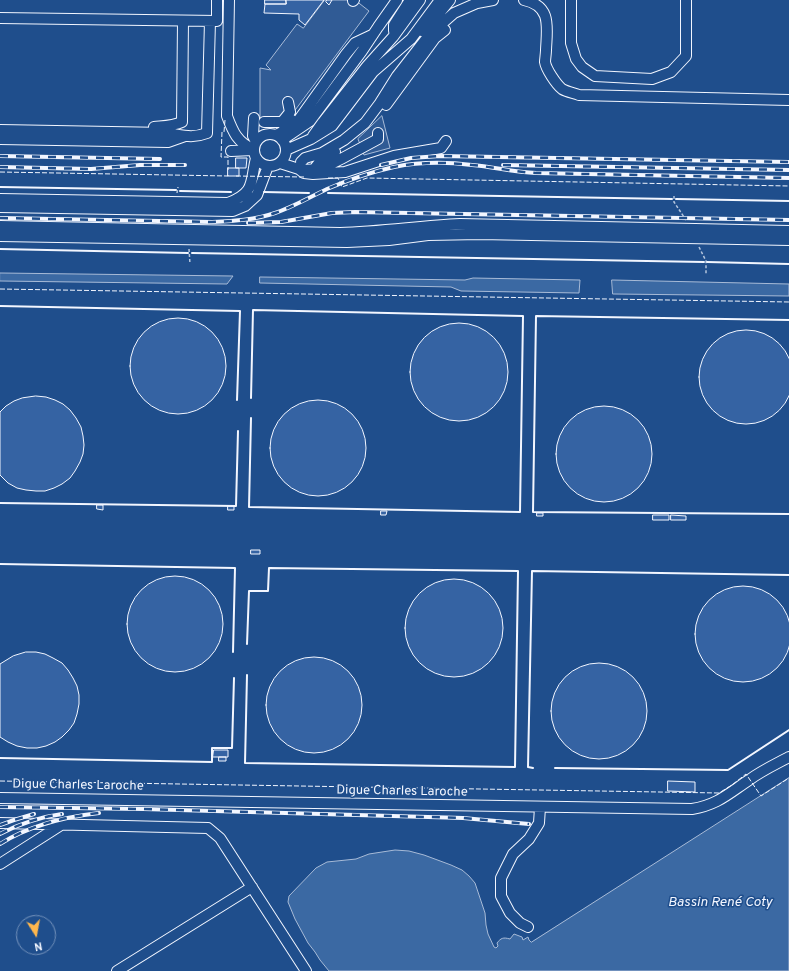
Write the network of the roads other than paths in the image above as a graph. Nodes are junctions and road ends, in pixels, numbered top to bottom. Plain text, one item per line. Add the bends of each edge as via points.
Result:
1 (217, 0) edge
2 (229, 0) edge
3 (233, 0) edge
4 (397, 0) edge
5 (410, 0) edge
6 (420, 0) edge
7 (428, 0) edge
8 (434, 0) edge
9 (440, 0) edge
10 (450, 0) edge
11 (492, 0) edge
12 (524, 0) edge
13 (571, 0) edge
14 (686, 0) edge
15 (477, 3) junction
16 (0, 18) edge
17 (183, 21) junction
18 (210, 21) junction
19 (361, 36) dead end
20 (393, 37) junction
21 (411, 39) junction
22 (789, 100) edge
23 (288, 102) dead end
24 (264, 122) dead end
25 (0, 124) edge
26 (0, 130) edge
27 (0, 134) edge
28 (185, 136) junction
29 (0, 139) edge
30 (311, 140) junction
31 (280, 146) junction
32 (255, 149) junction
33 (231, 151) dead end
34 (348, 153) junction
35 (326, 159) junction
36 (300, 165) junction
37 (268, 166) junction
38 (314, 169) junction
39 (0, 199) edge
40 (0, 207) edge
41 (0, 226) edge
42 (789, 231) edge
43 (0, 236) edge
44 (789, 240) edge
45 (789, 757) edge
46 (0, 798) edge
47 (540, 807) junction
48 (0, 823) edge
49 (61, 825) junction
50 (0, 864) edge
51 (252, 887) junction
52 (528, 927) dead end
53 (117, 971) edge
54 (306, 971) edge

1 - 18 street via 217,21
2 - 32 street via 227,116 233,132 246,146
3 - 32 street via 234,113 237,130
4 - 31 street via 310,121
5 - 20 street via 394,25
6 - 20 street
7 - 20 street via 409,26
8 - 21 street via 415,26
9 - 21 street
10 - 21 street via 428,27
11 - 15 street
12 - 22 street via 540,7 545,15 545,63 554,80 562,89 579,96
13 - 14 street via 570,43 582,67 596,76 652,79 671,72 686,56
15 - 35 street via 435,38 379,114
15 - 36 street via 454,13 428,35 365,122 344,140 322,153 305,158
16 - 17 street
17 - 18 street
17 - 25 street via 182,122 175,125 138,127
18 - 28 street via 207,133
19 - 31 street via 346,45 282,132
20 - 30 street via 367,66
21 - 30 street via 373,72 332,126
23 - 24 street via 290,112 282,122
26 - 28 street via 167,133
27 - 28 street
28 - 29 street via 168,142
30 - 31 street
31 - 32 street via 263,135
31 - 32 street via 260,128 254,118
31 - 36 street
31 - 37 street via 272,166
32 - 33 street
32 - 37 street via 259,162
32 - 39 street via 252,181 247,193 228,203
34 - 35 street
34 - 36 street via 363,160 401,148 446,141 441,148 394,156 344,172 304,173
34 - 38 street via 321,169
35 - 36 street
35 - 38 street
36 - 38 street
37 - 40 street via 257,195 245,206 233,211
41 - 42 street via 361,233 460,224
43 - 44 street via 347,242 473,234
45 - 47 street, Digue Charles Laroche via 749,779 722,799 698,808 684,810
46 - 47 street, Digue Charles Laroche
47 - 52 street via 539,824 529,839 513,854 500,878 501,896 510,913
48 - 49 street
49 - 50 street
49 - 51 street via 208,828 220,838
51 - 53 street
51 - 54 street

